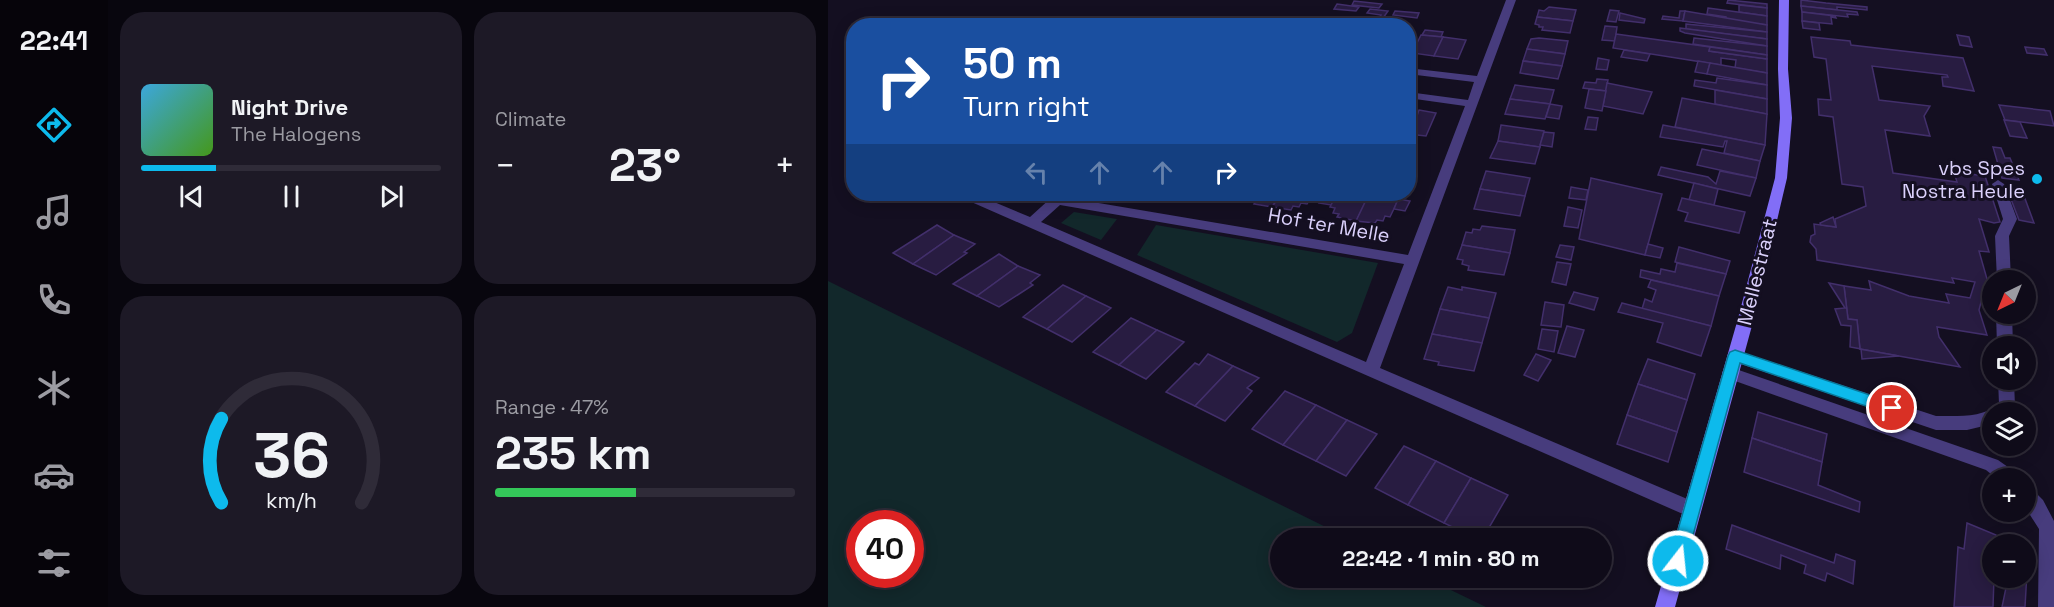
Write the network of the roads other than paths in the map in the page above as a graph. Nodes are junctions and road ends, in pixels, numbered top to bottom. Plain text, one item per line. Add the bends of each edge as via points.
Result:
1 (1511, 0) edge
2 (1784, 0) edge
3 (1416, 72) edge
4 (1481, 80) junction
5 (1416, 96) edge
6 (1472, 104) junction
7 (1998, 184) dead end
8 (982, 201) edge
9 (1056, 201) edge
10 (1063, 201) edge
11 (1033, 222) junction
12 (1413, 261) junction
13 (2004, 270) edge
14 (1735, 356) junction
15 (1371, 371) junction
16 (1730, 373) junction
17 (1982, 419) edge
18 (1996, 468) edge
19 (2036, 506) edge
20 (1692, 510) junction
21 (1665, 607) edge
22 (2048, 607) edge

1 - 4 street, Hof ter Melle
2 - 14 street, Mellestraat via 1786,118 1781,178
3 - 4 street
4 - 6 street, Hof ter Melle
5 - 6 street
6 - 12 street, Hof ter Melle
7 - 13 street via 2010,219 2002,236
8 - 11 street
9 - 11 street, Hof ter Melle
10 - 12 street, Hof ter Melle
11 - 15 street
12 - 15 street, Hof ter Melle
14 - 16 street, Mellestraat
14 - 17 street via 1936,423
15 - 20 street
16 - 18 street
16 - 20 street, Mellestraat
19 - 22 street via 2048,528
20 - 21 street, Mellestraat

